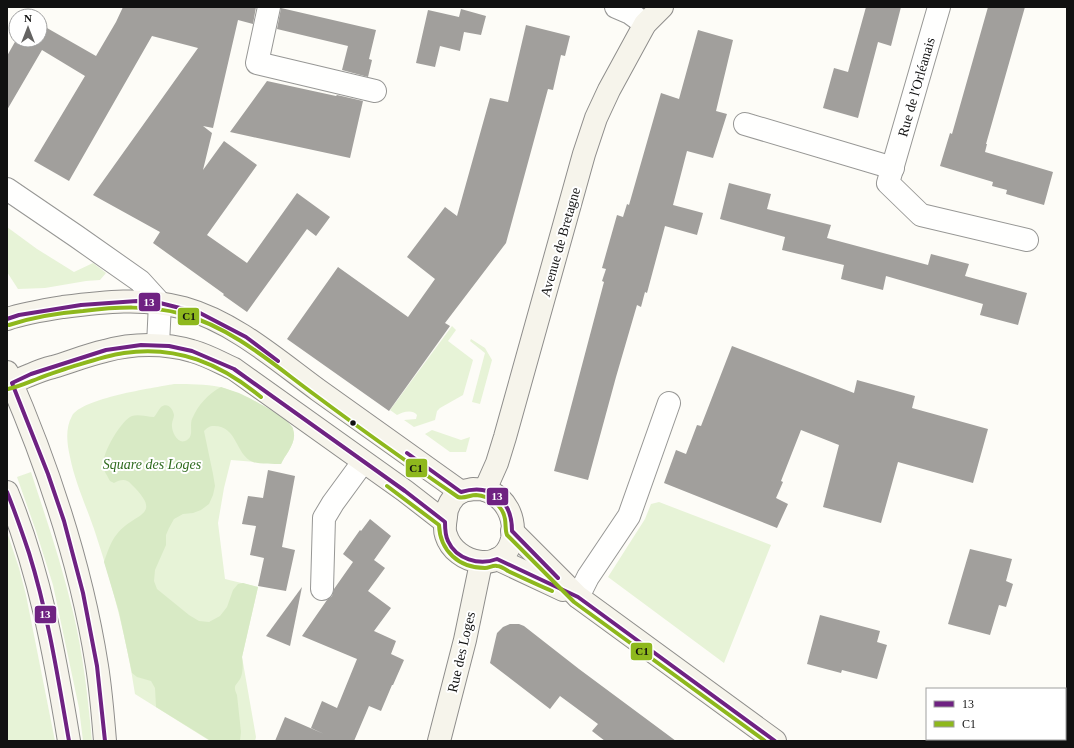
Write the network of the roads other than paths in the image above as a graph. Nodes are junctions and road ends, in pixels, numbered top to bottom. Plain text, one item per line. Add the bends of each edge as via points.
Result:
1 (269, 7) edge
2 (616, 7) edge
3 (662, 7) edge
4 (939, 7) edge
5 (645, 24) junction
6 (376, 91) dead end
7 (745, 124) dead end
8 (893, 168) junction
9 (7, 189) edge
10 (1027, 240) dead end
11 (160, 303) junction
12 (7, 319) edge
13 (158, 345) junction
14 (9, 379) edge
15 (669, 403) dead end
16 (363, 462) junction
17 (484, 490) junction
18 (7, 492) edge
19 (461, 492) junction
20 (445, 522) junction
21 (512, 531) junction
22 (489, 561) junction
23 (322, 589) dead end
24 (578, 597) junction
25 (69, 741) edge
26 (105, 741) edge
27 (439, 741) edge
28 (775, 741) edge

1 - 6 street via 257,63
2 - 5 street
3 - 5 main road, Avenue de Bretagne
4 - 8 street, Rue de l'Orléanais
5 - 17 main road, Avenue de Bretagne via 596,118 505,437 497,463
7 - 8 street
8 - 10 street, Rue de l'Orléanais via 888,183 921,215
9 - 11 street via 140,281
11 - 12 main road via 137,301 81,305
11 - 13 street
11 - 19 main road via 200,313 246,337
13 - 14 main road via 106,350
13 - 16 main road via 192,351 234,370
14 - 26 main road via 48,474 64,521 83,593 97,666
15 - 24 street via 630,516 588,577
16 - 20 main road
16 - 23 street via 332,503 324,518
17 - 19 main road
17 - 21 main road via 502,500 512,518
18 - 25 main road via 28,549 46,618
19 - 20 main road via 449,504
20 - 22 main road via 445,534 449,542 464,558
21 - 22 main road via 509,547 504,553
21 - 24 main road
22 - 24 main road
22 - 27 main road, Rue des Loges
24 - 28 main road

